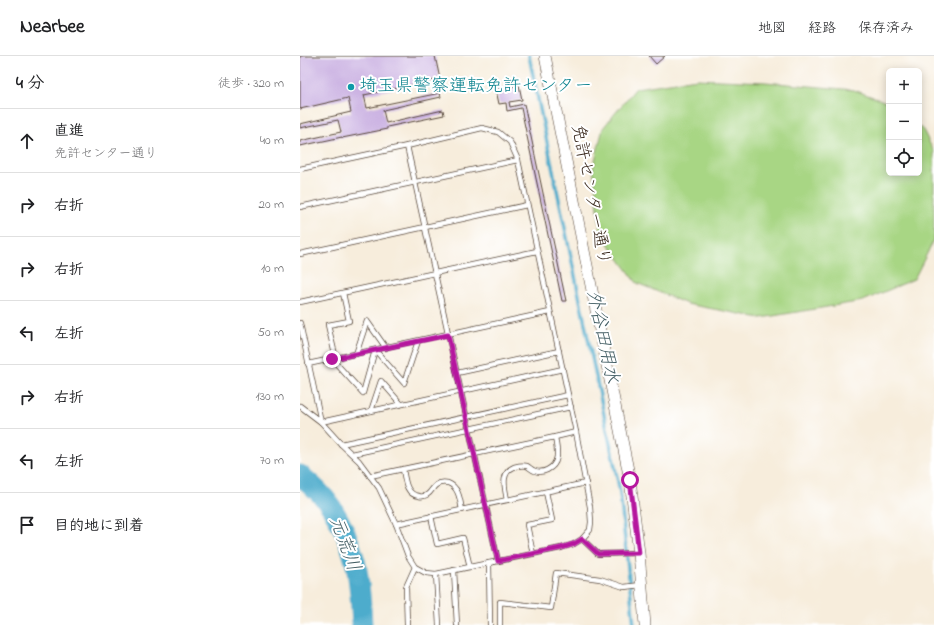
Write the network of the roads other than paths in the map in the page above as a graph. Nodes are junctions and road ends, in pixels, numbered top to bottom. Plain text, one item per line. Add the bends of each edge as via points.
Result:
1 (545, 56) edge
2 (407, 146) junction
3 (518, 160) junction
4 (300, 169) edge
5 (415, 182) junction
6 (527, 205) junction
7 (300, 207) edge
8 (425, 227) junction
9 (537, 251) junction
10 (300, 254) edge
11 (435, 273) junction
12 (342, 293) junction
13 (300, 302) edge
14 (550, 312) junction
15 (300, 323) edge
16 (448, 335) junction
17 (418, 341) junction
18 (386, 348) junction
19 (375, 350) junction
20 (558, 351) junction
21 (356, 354) junction
22 (334, 359) junction
23 (308, 364) junction
24 (563, 369) junction
25 (457, 373) junction
26 (461, 391) junction
27 (568, 395) junction
28 (401, 404) junction
29 (300, 406) edge
30 (571, 407) junction
31 (371, 411) junction
32 (466, 417) junction
33 (320, 422) junction
34 (469, 429) junction
35 (576, 432) junction
36 (554, 437) junction
37 (341, 444) junction
38 (352, 454) junction
39 (475, 454) junction
40 (403, 469) junction
41 (370, 476) junction
42 (586, 483) junction
43 (546, 492) junction
44 (507, 500) junction
45 (486, 504) junction
46 (462, 510) junction
47 (431, 516) junction
48 (396, 524) junction
49 (582, 539) junction
50 (639, 553) junction
51 (533, 554) junction
52 (498, 561) junction
53 (489, 563) junction
54 (415, 567) junction
55 (470, 567) junction
56 (454, 570) junction
57 (436, 574) junction
58 (642, 585) junction
59 (407, 625) edge
60 (439, 625) edge
61 (457, 625) edge
62 (490, 625) edge
63 (500, 625) edge
64 (645, 625) edge

1 - 50 street, 免許センター通り via 625,451
2 - 3 lane via 482,128 498,132 510,142
2 - 4 lane
2 - 5 lane
3 - 5 lane
3 - 6 lane
5 - 7 lane
5 - 8 lane
6 - 8 lane
6 - 9 lane
8 - 10 lane
8 - 11 lane
9 - 11 lane
9 - 14 lane
11 - 12 lane
11 - 16 lane
12 - 13 lane
12 - 22 lane via 349,321 328,325
14 - 16 lane
14 - 20 lane
15 - 23 lane
16 - 17 lane
16 - 25 lane
17 - 18 lane
17 - 19 lane via 404,383
18 - 19 lane
18 - 21 lane via 367,321
19 - 21 lane
19 - 22 lane via 362,393
20 - 24 lane
20 - 25 lane
21 - 22 lane
22 - 23 lane
23 - 33 lane
24 - 26 lane
24 - 27 lane
25 - 26 lane
26 - 28 lane
26 - 32 lane
27 - 30 lane
27 - 32 lane
28 - 31 lane
28 - 31 lane via 381,381
29 - 33 lane
30 - 34 lane
30 - 35 lane
31 - 33 lane
32 - 34 lane
32 - 37 lane
33 - 37 lane
34 - 38 lane
34 - 39 lane
35 - 36 lane
35 - 42 lane
36 - 39 lane
36 - 44 lane via 558,453 552,467 544,472 520,465 506,473 504,482
37 - 38 lane
38 - 41 lane
39 - 40 lane
39 - 45 lane
40 - 41 lane
40 - 46 lane via 408,491 420,497 427,495 437,484 445,482 457,490
41 - 48 lane via 379,488
42 - 43 lane
42 - 49 lane via 591,522 590,530
43 - 44 lane
43 - 51 lane via 552,520 527,525
44 - 45 lane
45 - 46 lane
45 - 52 lane
46 - 47 lane
47 - 48 lane
47 - 55 lane via 437,544 463,538
48 - 54 lane
49 - 50 lane via 598,554
49 - 51 lane via 574,544
50 - 58 street, 免許センター通り
51 - 52 lane
52 - 53 lane
53 - 55 lane
53 - 62 lane
54 - 57 lane via 426,573
54 - 59 lane via 406,587
55 - 56 lane
56 - 57 lane
56 - 61 lane
57 - 60 lane
58 - 63 lane via 624,586 600,579 556,574 551,608 500,602
58 - 64 street, 免許センター通り

